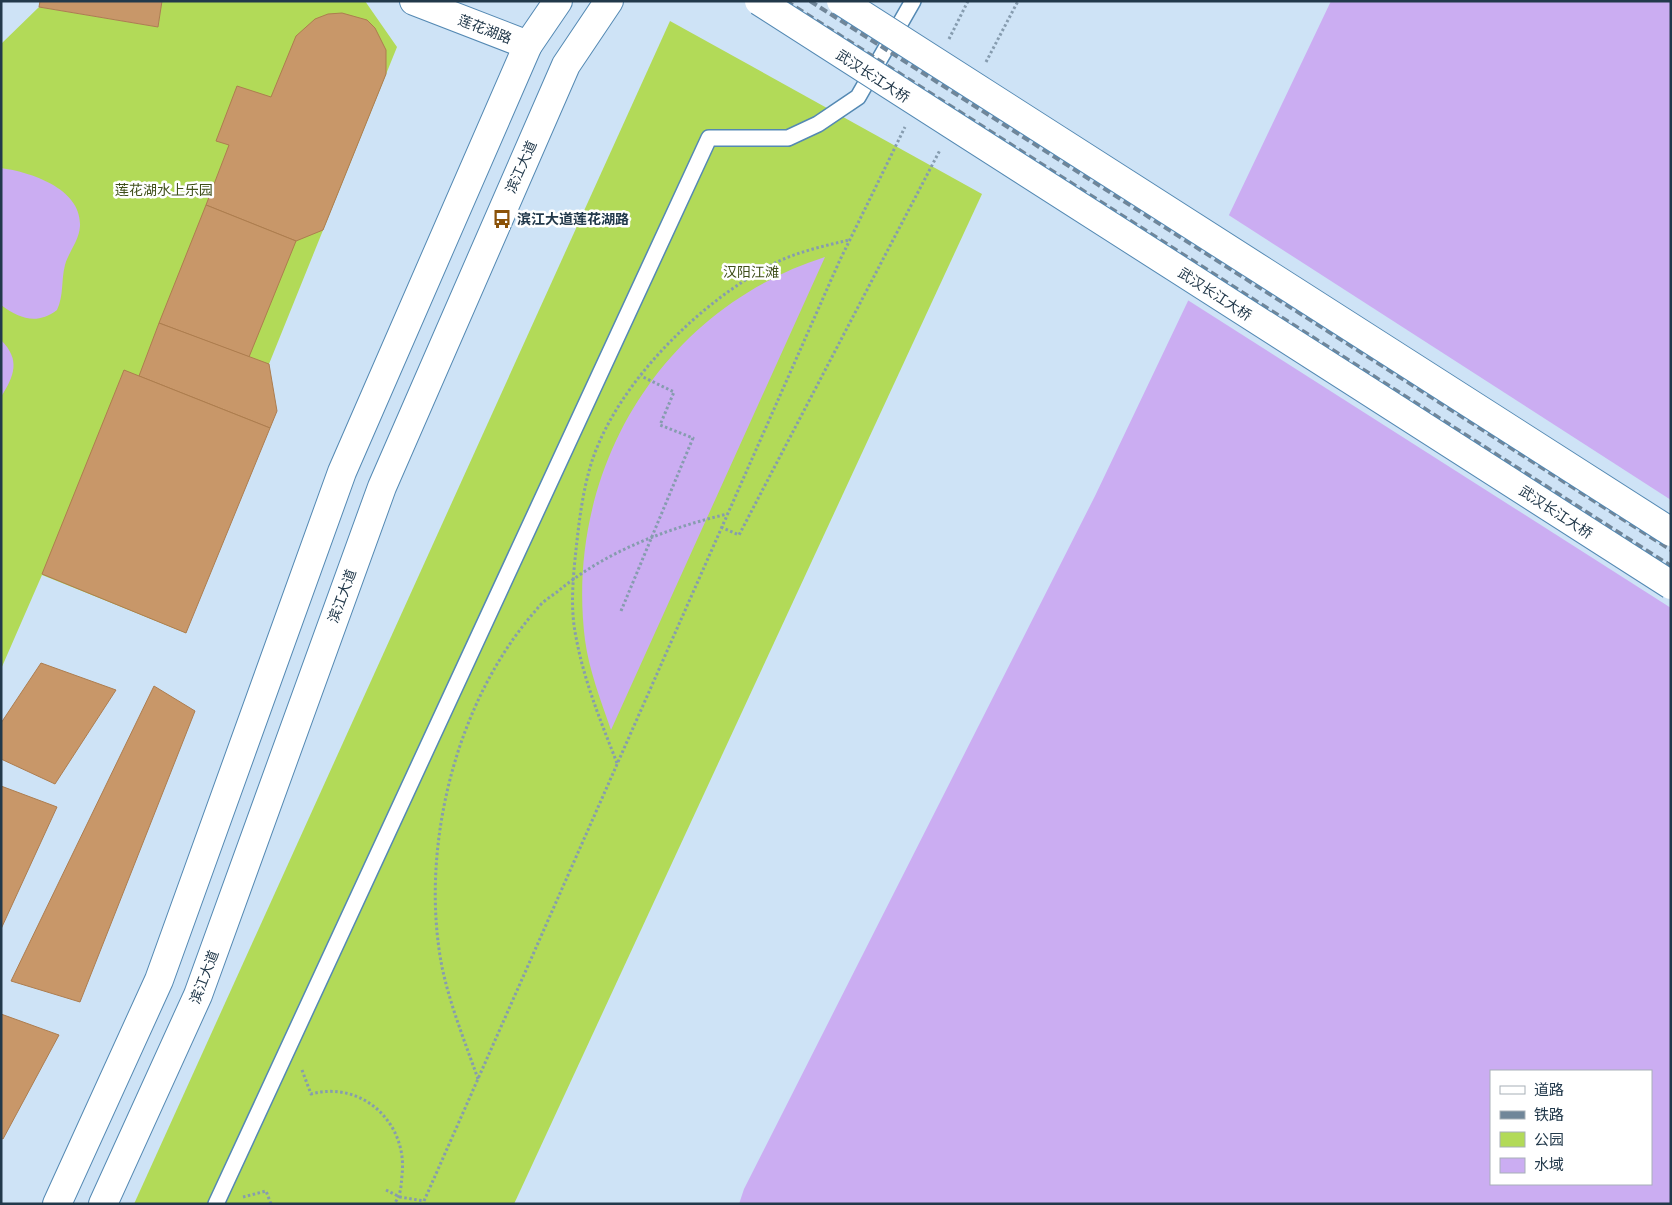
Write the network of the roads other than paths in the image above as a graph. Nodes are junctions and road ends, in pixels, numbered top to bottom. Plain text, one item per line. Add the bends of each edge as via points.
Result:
1 (414, 1) edge
2 (558, 1) edge
3 (609, 1) edge
4 (759, 1) edge
5 (840, 1) edge
6 (913, 1) edge
7 (528, 45) junction
8 (1671, 532) edge
9 (1671, 585) edge
10 (57, 1204) edge
11 (103, 1204) edge
12 (216, 1204) edge

1 - 7 main road, 莲花湖路
2 - 7 main road
3 - 11 main road, 滨江大道 via 566,65 382,487 198,995
4 - 9 main road, 武汉长江大桥, bridge
5 - 8 main road, bridge
6 - 12 lane via 858,97 818,124 788,138 709,138
7 - 10 main road via 342,472 159,980

